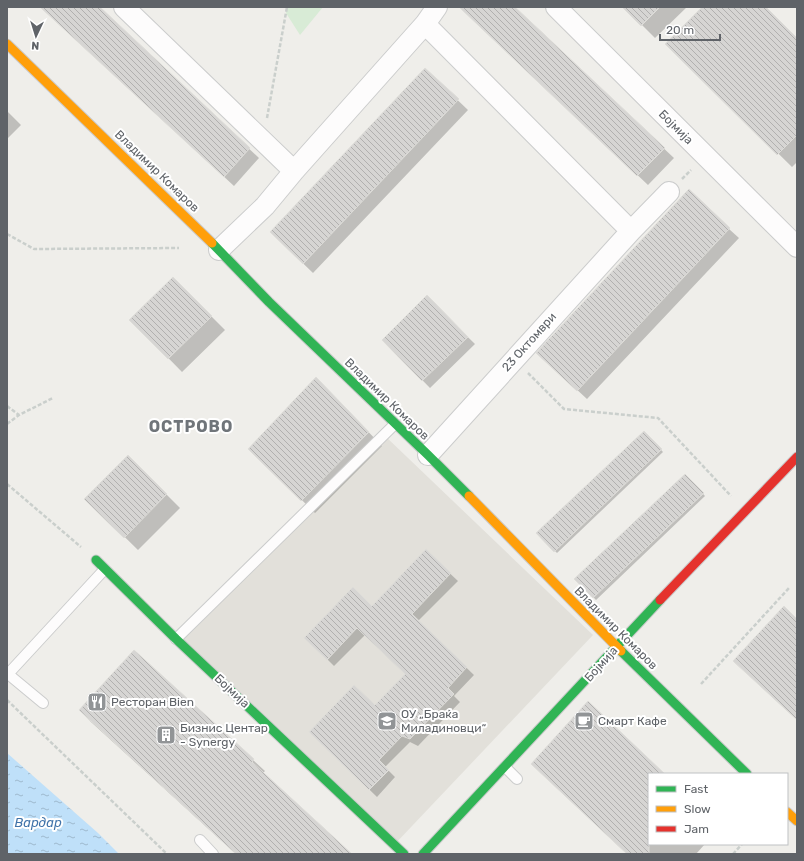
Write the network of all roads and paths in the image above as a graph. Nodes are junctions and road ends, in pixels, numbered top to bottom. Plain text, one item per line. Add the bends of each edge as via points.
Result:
1 (124, 7) edge
2 (287, 7) edge
3 (437, 7) edge
4 (556, 7) edge
5 (424, 24) junction
6 (7, 44) edge
7 (263, 142) junction
8 (705, 156) junction
9 (294, 171) junction
10 (669, 192) joint
11 (631, 231) junction
12 (7, 234) edge
13 (797, 247) edge
14 (179, 248) dead end
15 (220, 250) junction
16 (514, 359) junction
17 (53, 398) dead end
18 (7, 406) edge
19 (19, 415) junction
20 (7, 424) edge
21 (395, 424) junction
22 (428, 455) junction
23 (797, 457) edge
24 (7, 484) edge
25 (745, 512) junction
26 (96, 560) joint
27 (104, 570) junction
28 (789, 588) dead end
29 (176, 639) junction
30 (616, 646) junction
31 (701, 684) dead end
32 (7, 700) edge
33 (43, 703) dead end
34 (505, 767) junction
35 (746, 773) edge
36 (517, 778) dead end
37 (788, 813) edge
38 (797, 821) edge
39 (200, 840) dead end
40 (741, 845) edge
41 (167, 854) edge
42 (213, 854) edge
43 (404, 854) edge
44 (424, 854) edge
45 (733, 854) edge

1 - 7 street
2 - 7 path
3 - 5 street
4 - 8 street, Бојмија
5 - 9 street
5 - 11 street
6 - 15 street, Владимир Комаров
7 - 9 street
8 - 10 path
8 - 13 street, Бојмија
9 - 15 street via 265,206
10 - 11 street, 23 Октомври
11 - 16 street, 23 Октомври
12 - 14 path via 34,249
15 - 21 street, Владимир Комаров via 269,302
16 - 22 street, 23 Октомври
16 - 25 path via 564,409 658,418
17 - 19 path
18 - 19 path
19 - 20 path
21 - 22 street, Владимир Комаров
21 - 29 lane
22 - 30 street, Владимир Комаров
23 - 25 street, Бојмија
24 - 26 path
25 - 30 street, Бојмија
26 - 27 street, Бојмија
27 - 29 street, Бојмија
27 - 33 lane via 8,674
28 - 31 path
29 - 43 street, Бојмија
30 - 34 street, Бојмија
30 - 35 street, Владимир Комаров
32 - 41 path
34 - 36 lane
34 - 44 street, Бојмија
37 - 38 street
39 - 42 lane
40 - 45 path

